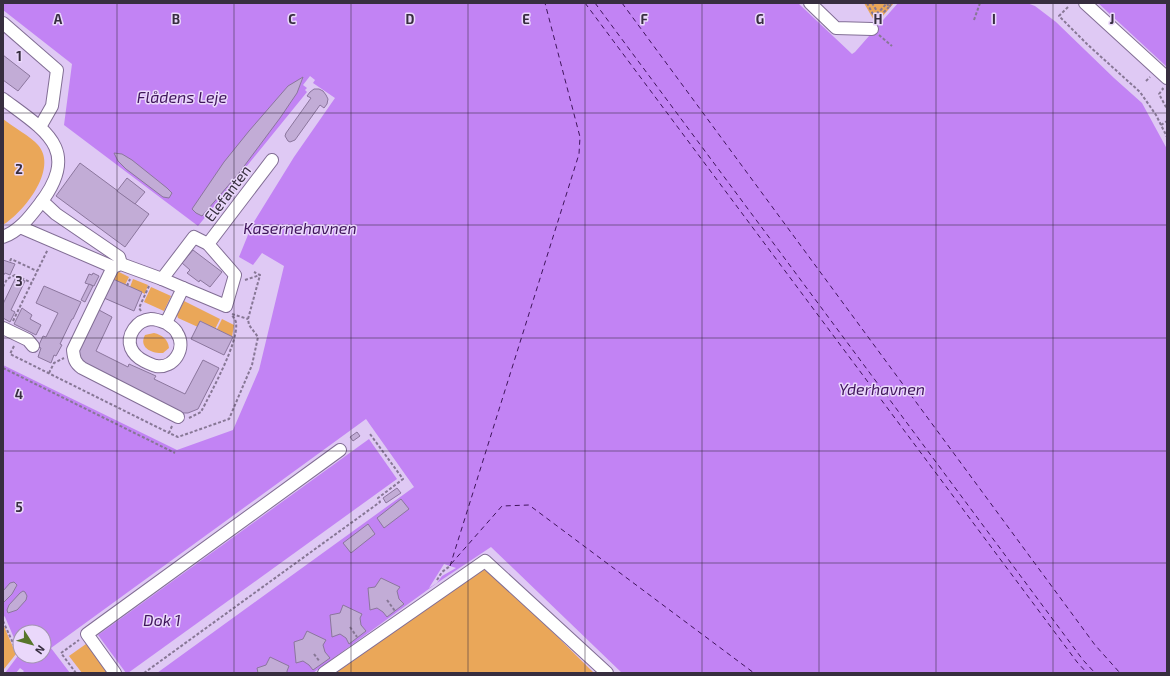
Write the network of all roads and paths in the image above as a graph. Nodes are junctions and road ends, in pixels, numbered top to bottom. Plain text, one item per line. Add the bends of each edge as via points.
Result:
1 (810, 3) edge
2 (867, 3) edge
3 (872, 3) edge
4 (887, 3) edge
5 (892, 3) edge
6 (980, 3) edge
7 (1085, 3) edge
8 (889, 7) junction
9 (1068, 7) dead end
10 (974, 20) dead end
11 (3, 23) edge
12 (876, 33) joint
13 (892, 46) dead end
14 (1150, 77) dead end
15 (1146, 81) dead end
16 (1163, 82) edge
17 (3, 99) edge
18 (1167, 109) edge
19 (1167, 121) edge
20 (1161, 125) junction
21 (40, 127) junction
22 (1167, 136) edge
23 (272, 160) dead end
24 (42, 201) junction
25 (20, 227) junction
26 (3, 237) edge
27 (52, 241) junction
28 (208, 244) junction
29 (10, 261) dead end
30 (117, 266) junction
31 (37, 271) junction
32 (254, 272) dead end
33 (260, 275) junction
34 (158, 277) junction
35 (252, 278) dead end
36 (32, 283) junction
37 (3, 287) edge
38 (183, 288) junction
39 (248, 319) junction
40 (144, 320) junction
41 (166, 323) junction
42 (6, 329) edge
43 (15, 344) dead end
44 (32, 346) dead end
45 (74, 353) junction
46 (3, 368) edge
47 (49, 373) junction
48 (178, 417) junction
49 (169, 433) junction
50 (370, 434) dead end
51 (340, 450) dead end
52 (175, 453) dead end
53 (387, 600) dead end
54 (394, 609) dead end
55 (3, 621) edge
56 (350, 627) dead end
57 (87, 634) junction
58 (357, 636) dead end
59 (12, 641) edge
60 (314, 654) dead end
61 (322, 668) edge
62 (76, 673) edge
63 (115, 673) edge
64 (144, 673) edge
65 (607, 673) edge

1 - 12 street via 836,28
2 - 8 path via 876,20
3 - 4 path via 878,13
4 - 8 path
5 - 8 path
6 - 10 path
7 - 16 street
9 - 20 path via 1059,16 1088,46 1140,92
11 - 21 street via 57,70 52,106
12 - 13 path
14 - 15 path
16 - 18 path via 1163,89 1159,94
17 - 21 street
19 - 20 path
20 - 22 path
21 - 24 street via 51,138 57,150 58,162 57,173
23 - 28 street, Elefanten
24 - 25 street
24 - 30 street via 56,214 119,256
25 - 26 street
25 - 27 street
27 - 30 street
27 - 31 path
28 - 34 street via 194,236
28 - 38 street via 235,275 226,306
29 - 31 path via 11,259
30 - 34 street
30 - 45 street via 73,350
31 - 36 path
32 - 33 path
33 - 35 path
33 - 39 path
34 - 38 street
34 - 40 path via 139,308
36 - 37 path via 15,275 7,279
36 - 42 path
38 - 41 street
39 - 48 path via 231,313 236,322 235,336 201,412 188,418
39 - 49 path via 249,326 258,337 252,364 229,419 178,437
40 - 41 street via 156,319
40 - 41 street via 133,330 130,345 138,357 154,366 170,363 177,357 181,347 174,328
42 - 44 street via 28,340
43 - 47 path via 10,354
45 - 47 path via 54,363
45 - 48 street via 76,364 82,368
46 - 52 path
47 - 49 path
48 - 49 path
50 - 64 path via 403,479 378,498 380,502
51 - 57 street
53 - 54 path
55 - 59 path
56 - 58 path
57 - 62 path via 61,653
57 - 63 street
60 - 61 path
61 - 65 street via 486,561

